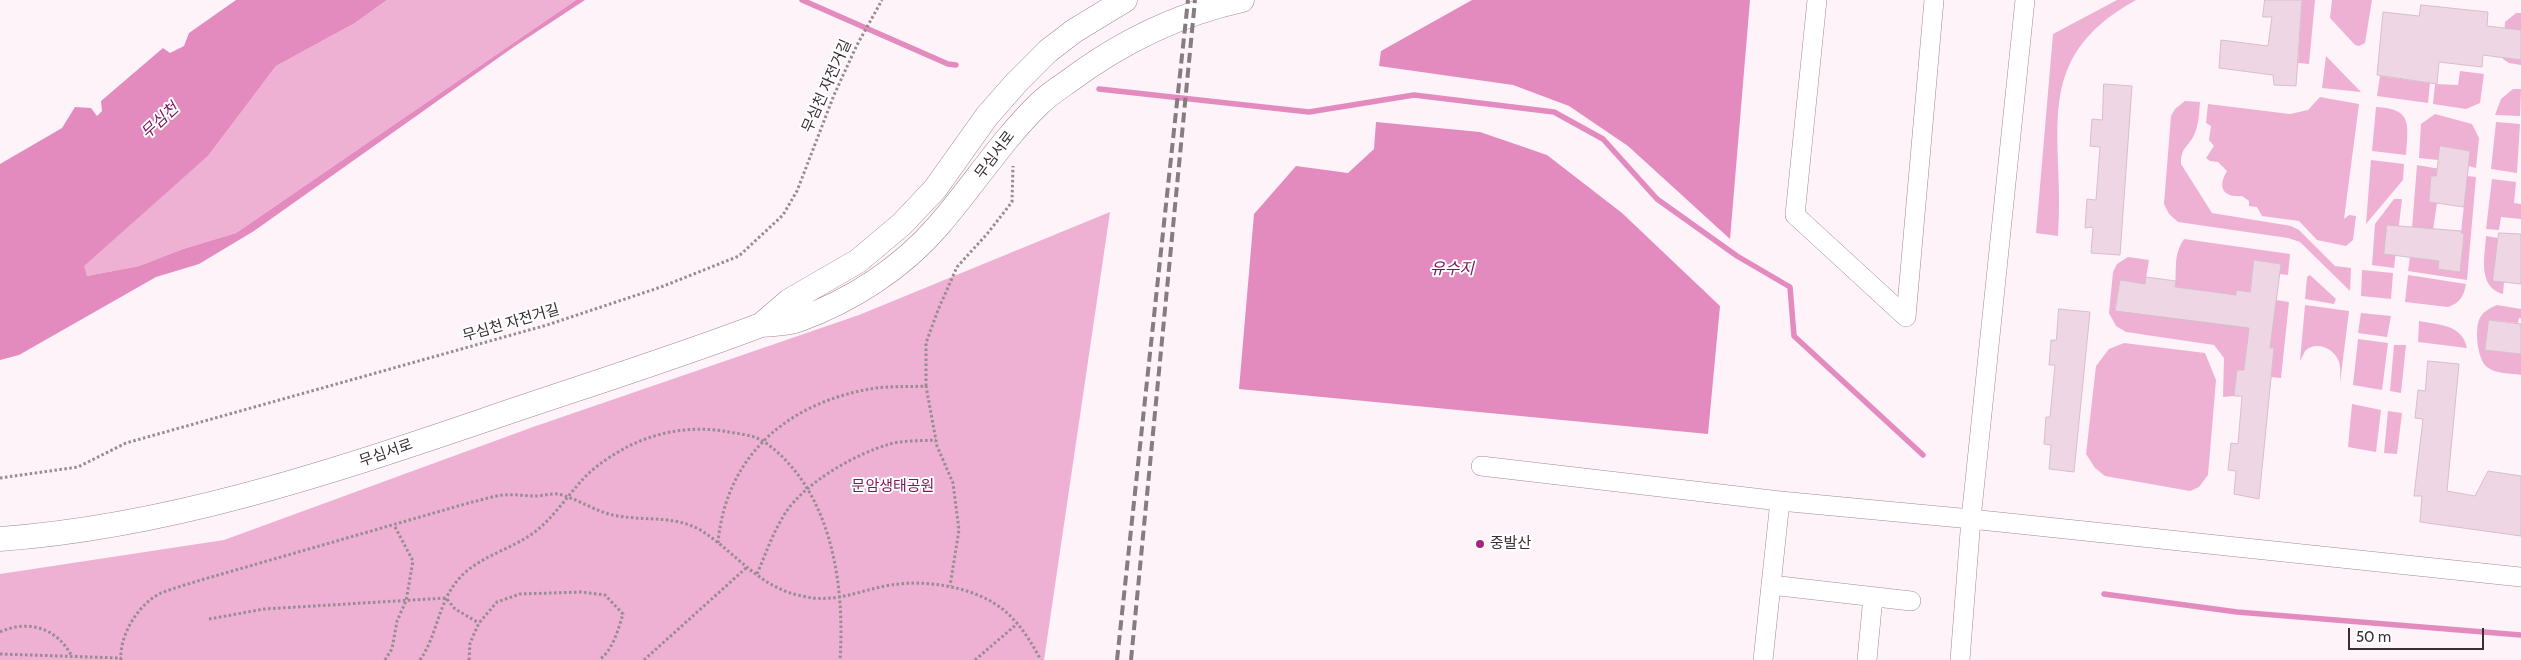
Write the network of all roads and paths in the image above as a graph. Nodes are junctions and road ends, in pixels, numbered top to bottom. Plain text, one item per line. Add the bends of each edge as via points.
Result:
1 (882, 0) edge
2 (1125, 0) edge
3 (1242, 0) edge
4 (1816, 0) edge
5 (1934, 0) edge
6 (2025, 0) edge
7 (1013, 160) dead end
8 (761, 326) junction
9 (926, 386) junction
10 (936, 440) junction
11 (761, 441) junction
12 (1481, 466) dead end
13 (0, 478) edge
14 (806, 487) junction
15 (568, 497) junction
16 (1780, 502) junction
17 (1971, 519) junction
18 (394, 525) junction
19 (0, 539) edge
20 (718, 543) junction
21 (746, 568) junction
22 (756, 574) junction
23 (2521, 578) edge
24 (1771, 585) junction
25 (950, 586) junction
26 (841, 597) junction
27 (1873, 597) junction
28 (446, 598) junction
29 (406, 601) junction
30 (1911, 601) dead end
31 (209, 619) dead end
32 (479, 623) junction
33 (1017, 624) junction
34 (0, 632) edge
35 (0, 654) edge
36 (72, 657) junction
37 (121, 659) edge
38 (385, 660) edge
39 (420, 660) edge
40 (469, 660) edge
41 (599, 660) edge
42 (644, 660) edge
43 (840, 660) edge
44 (975, 660) edge
45 (1041, 660) edge
46 (1763, 660) edge
47 (1867, 660) edge
48 (1960, 660) edge

1 - 13 path, 무심천 자전거길 via 834,95 797,191 783,215 739,256 661,287 547,325 126,443 78,468
2 - 8 street, 무심서로 via 1074,31 1016,83 987,116 935,189 902,224 858,261 789,301
3 - 8 street, 무심서로 via 1163,25 1092,63 1041,102 1006,137 937,227 903,260 853,295 797,320
4 - 5 street via 1795,215 1906,317
6 - 17 street
7 - 9 path via 1012,202 957,267 938,310 926,343
8 - 19 street, 무심서로 via 346,467 229,500 124,522
9 - 10 path
9 - 11 path via 876,388 810,406
10 - 14 path via 891,444 857,458
10 - 25 path via 953,483 959,530
11 - 14 path via 783,459
11 - 15 path via 713,429 662,433 606,460 588,474
11 - 20 path via 737,476 723,507
12 - 16 street
14 - 22 path via 786,511 771,537
14 - 26 path via 820,511
15 - 18 path via 556,493 537,496 504,494
15 - 20 path via 616,516 680,521
15 - 28 path via 534,533 468,569
16 - 17 street
16 - 24 street
17 - 23 street
17 - 48 street
18 - 29 path via 413,561
18 - 37 path via 159,594 127,628 120,651
20 - 21 path
21 - 22 path
21 - 42 path
22 - 26 path via 773,586 802,596
24 - 27 street
24 - 46 street
25 - 26 path via 890,585
25 - 33 path via 1004,610
26 - 43 path
27 - 30 street
27 - 47 street
28 - 29 path
28 - 32 path via 455,609
28 - 39 path
29 - 31 path via 264,609
29 - 38 path via 396,621 392,649
32 - 40 path via 470,643
32 - 41 path via 497,602 520,594 605,594 623,614 617,635 605,656
33 - 44 path
33 - 45 path
34 - 36 path via 18,626 35,626 60,639
35 - 36 path
36 - 37 path

